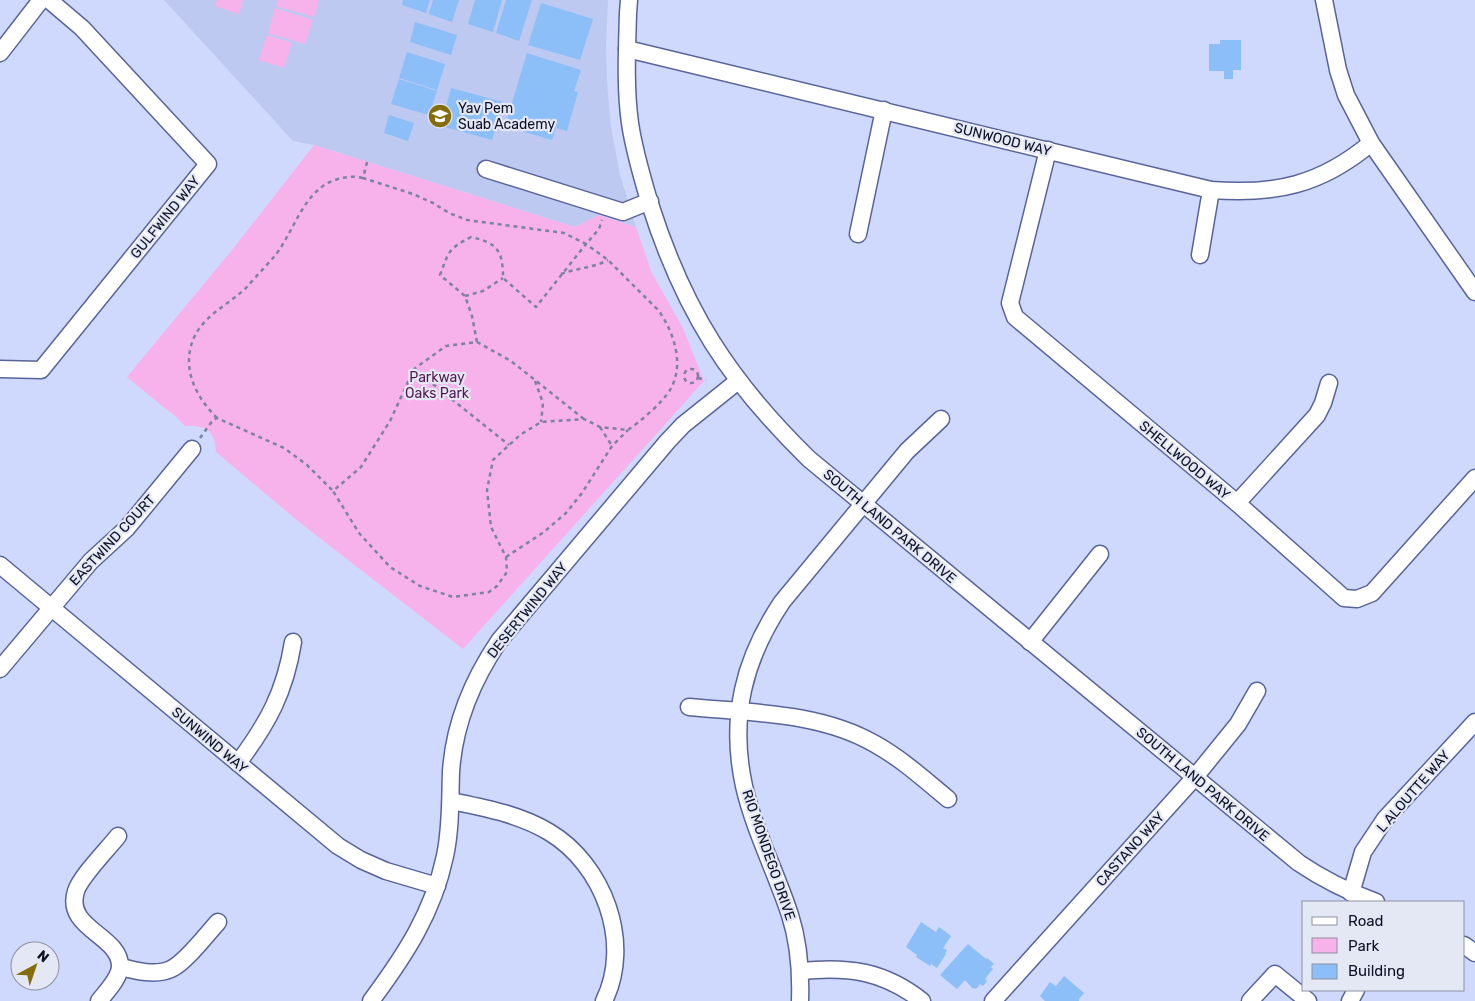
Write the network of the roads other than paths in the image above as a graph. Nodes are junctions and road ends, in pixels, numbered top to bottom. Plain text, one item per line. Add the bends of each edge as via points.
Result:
1 (41, 0) edge
2 (49, 0) edge
3 (629, 0) edge
4 (1324, 0) edge
5 (627, 49) junction
6 (0, 53) edge
7 (884, 110) junction
8 (1370, 143) junction
9 (1048, 150) junction
10 (486, 169) dead end
11 (1211, 190) junction
12 (650, 201) junction
13 (858, 234) dead end
14 (1200, 254) dead end
15 (1475, 292) edge
16 (0, 369) edge
17 (738, 381) junction
18 (1329, 383) dead end
19 (941, 419) dead end
20 (192, 449) dead end
21 (1475, 478) edge
22 (1237, 503) junction
23 (863, 504) junction
24 (1100, 554) dead end
25 (0, 565) edge
26 (51, 608) junction
27 (293, 642) dead end
28 (1030, 642) junction
29 (0, 669) edge
30 (1257, 691) dead end
31 (689, 707) dead end
32 (740, 712) junction
33 (1475, 722) edge
34 (238, 763) junction
35 (1195, 777) junction
36 (948, 799) dead end
37 (451, 801) junction
38 (118, 836) dead end
39 (437, 886) junction
40 (1351, 893) junction
41 (1373, 901) edge
42 (218, 922) dead end
43 (120, 967) junction
44 (801, 971) junction
45 (99, 1001) edge
46 (371, 1001) edge
47 (604, 1001) edge
48 (800, 1001) edge
49 (922, 1001) edge
50 (993, 1001) edge
51 (1250, 1001) edge
52 (1308, 1001) edge

1 - 6 street
2 - 16 street, GULFWIND WAY via 82,28 208,164 41,370
3 - 5 street, SOUTH LAND PARK DRIVE
4 - 8 street via 1346,95
5 - 7 street, SUNWOOD WAY
5 - 12 street, SOUTH LAND PARK DRIVE via 630,125 637,163
7 - 9 street, SUNWOOD WAY
7 - 13 street
8 - 11 street, SUNWOOD WAY via 1332,171 1288,187 1237,192
8 - 15 street
9 - 11 street, SUNWOOD WAY
9 - 22 street, SHELLWOOD WAY via 1010,303 1015,317
10 - 12 street via 623,212
11 - 14 street
12 - 17 street, SOUTH LAND PARK DRIVE via 660,237 684,293
17 - 23 street, SOUTH LAND PARK DRIVE via 775,426
17 - 37 street, DESERTWIND WAY via 667,442 499,641 483,665 460,718 454,743
18 - 22 street via 1317,415
19 - 23 street, RIO MONDEGO DRIVE via 907,452
20 - 26 street, EASTWIND COURT via 127,528 91,561
21 - 22 street, SHELLWOOD WAY via 1372,593 1357,599 1344,598
23 - 28 street, SOUTH LAND PARK DRIVE
23 - 32 street, RIO MONDEGO DRIVE via 782,602 768,624 746,674
24 - 28 street
25 - 26 street, SUNWIND WAY
26 - 29 street, EASTWIND COURT
26 - 34 street, SUNWIND WAY
27 - 34 street via 284,684 272,712
28 - 35 street, SOUTH LAND PARK DRIVE
30 - 35 street, CASTANO WAY via 1238,724
31 - 32 street
32 - 36 street via 798,718 848,731 898,758
32 - 44 street, RIO MONDEGO DRIVE via 738,732 745,787 790,916
33 - 40 street, L ALOUTTE WAY via 1385,819 1363,852
34 - 39 street, SUNWIND WAY via 338,846 386,871
35 - 40 street, SOUTH LAND PARK DRIVE via 1299,863
35 - 50 street, CASTANO WAY
37 - 39 street, DESERTWIND WAY via 445,856
37 - 47 street via 526,820 562,841 583,862 599,886 613,930 614,962
38 - 43 street via 80,883 75,898 79,917 112,947
39 - 46 street, DESERTWIND WAY via 411,945
40 - 41 street, SOUTH LAND PARK DRIVE
42 - 43 street via 170,970 153,972
43 - 45 street via 116,979
44 - 48 street, RIO MONDEGO DRIVE
44 - 49 street via 836,968 877,975 898,984
51 - 52 street via 1275,974

